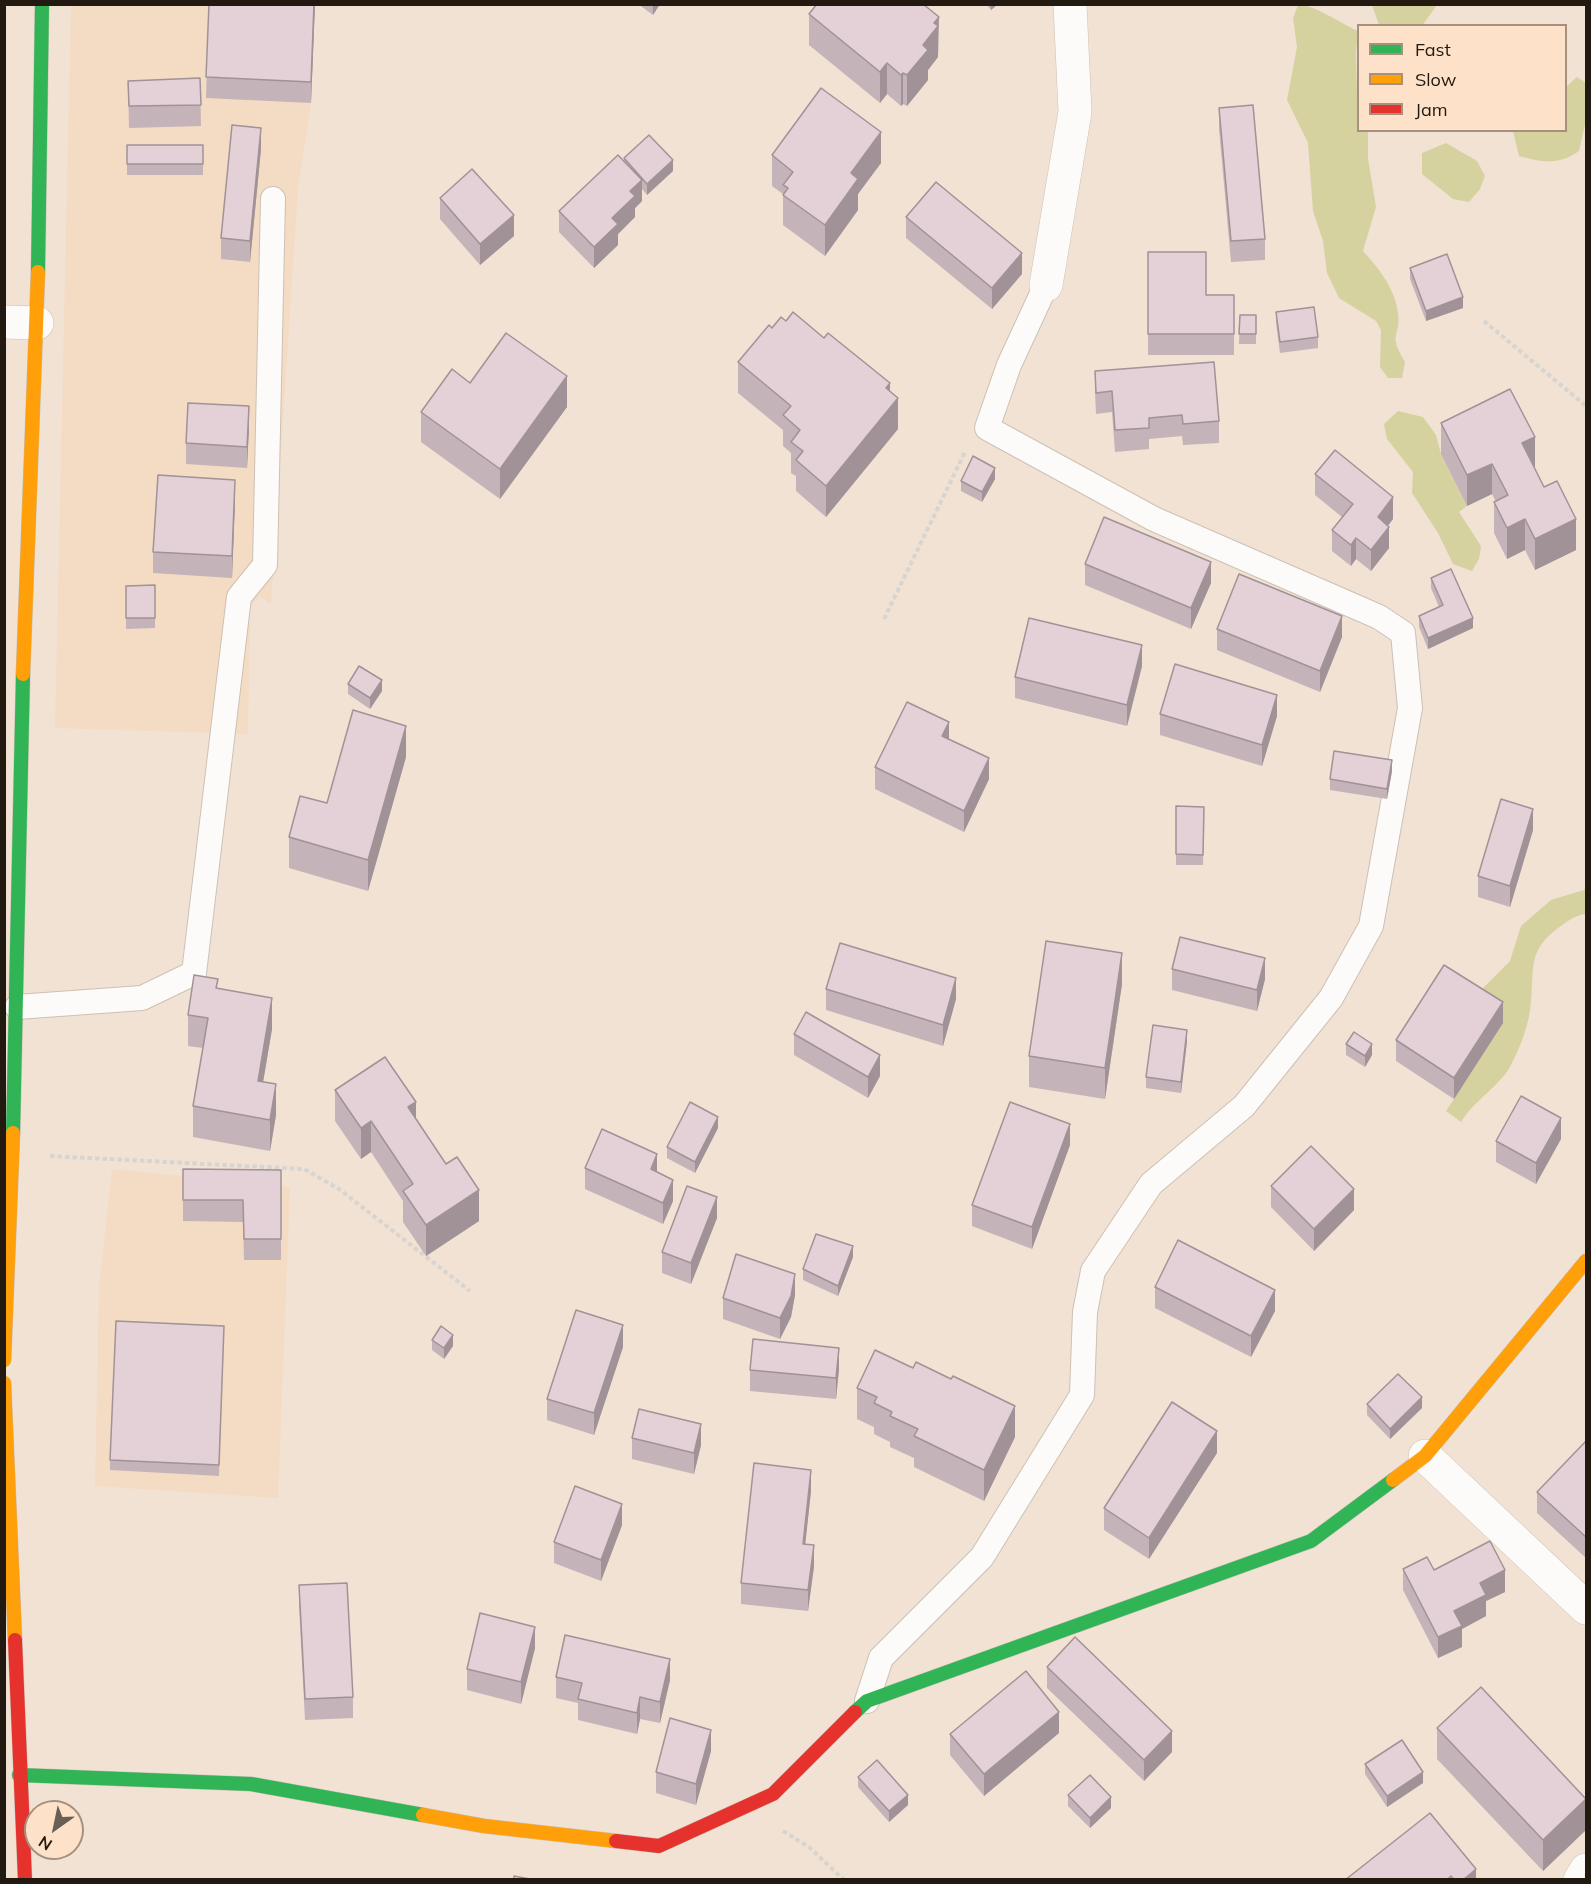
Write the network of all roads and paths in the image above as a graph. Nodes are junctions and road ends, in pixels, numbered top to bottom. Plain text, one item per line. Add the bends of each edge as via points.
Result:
1 (42, 4) edge
2 (1070, 4) edge
3 (273, 200) dead end
4 (1046, 285) joint
5 (1484, 321) dead end
6 (4, 322) edge
7 (37, 323) junction
8 (1587, 406) edge
9 (987, 428) junction
10 (884, 620) dead end
11 (13, 716) edge
12 (17, 1007) junction
13 (14, 1155) junction
14 (1587, 1261) edge
15 (470, 1291) dead end
16 (4, 1360) edge
17 (4, 1383) edge
18 (1425, 1456) junction
19 (1587, 1608) edge
20 (867, 1701) junction
21 (19, 1775) junction
22 (773, 1794) junction
23 (1587, 1870) edge
24 (26, 1880) edge
25 (844, 1880) edge
26 (1580, 1880) edge

1 - 7 main road
2 - 4 street via 1075,112
3 - 12 lane via 266,565 239,597 194,973 142,998
4 - 9 lane
5 - 8 path
6 - 7 street
7 - 11 main road
9 - 10 path via 972,439
9 - 20 lane via 1154,519 1379,617 1403,633 1410,708 1371,926 1317,1016 1244,1106 1151,1184 1093,1271 1085,1312 1082,1395 982,1557 881,1658
11 - 12 main road
12 - 13 main road
13 - 15 path via 304,1169 339,1189
13 - 16 main road
14 - 18 main road
17 - 21 main road
18 - 19 street
18 - 20 main road via 1311,1541
20 - 22 main road
21 - 22 main road via 251,1784 484,1826 659,1846
21 - 24 main road
22 - 25 path via 773,1825 809,1847
23 - 26 street

